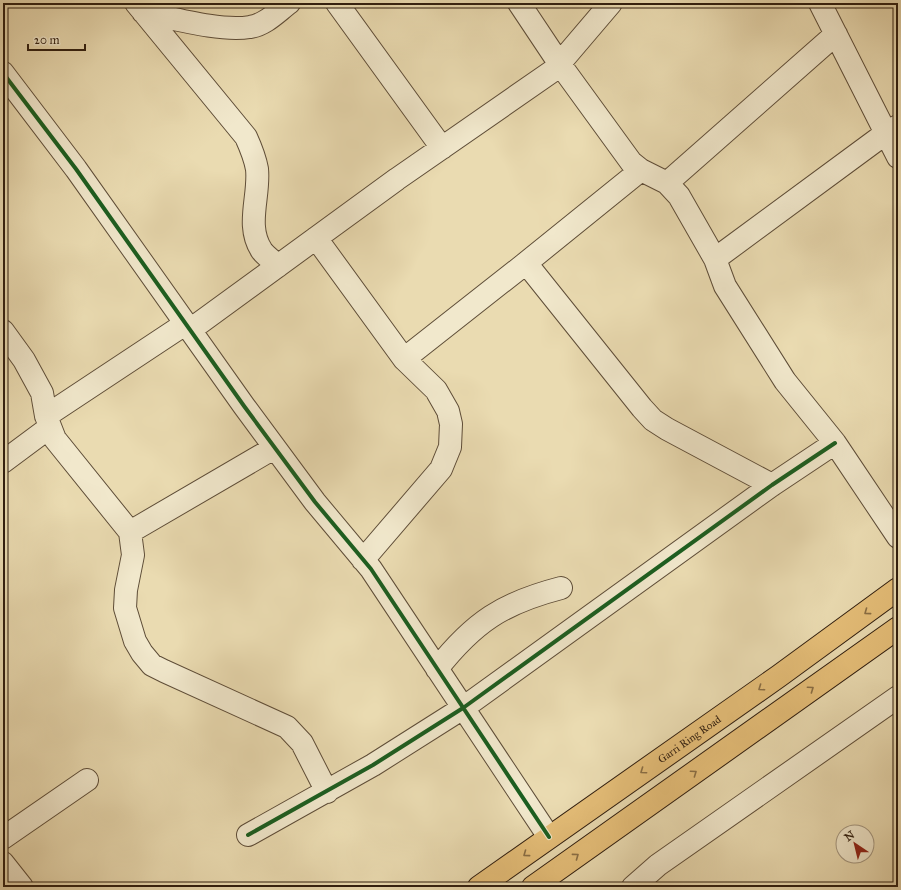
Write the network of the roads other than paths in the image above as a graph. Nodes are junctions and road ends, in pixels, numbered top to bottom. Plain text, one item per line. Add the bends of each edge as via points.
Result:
1 (289, 3) edge
2 (337, 3) edge
3 (519, 3) edge
4 (611, 3) edge
5 (820, 3) edge
6 (140, 7) edge
7 (836, 34) junction
8 (559, 63) junction
9 (3, 73) edge
10 (892, 130) edge
11 (442, 148) junction
12 (898, 157) edge
13 (641, 170) junction
14 (667, 183) junction
15 (316, 238) junction
16 (715, 259) junction
17 (526, 263) junction
18 (278, 266) junction
19 (187, 327) junction
20 (3, 331) edge
21 (404, 358) junction
22 (48, 421) junction
23 (835, 443) junction
24 (274, 448) junction
25 (3, 462) edge
26 (772, 485) junction
27 (130, 532) junction
28 (898, 537) edge
29 (363, 560) junction
30 (561, 588) dead end
31 (898, 589) edge
32 (897, 631) edge
33 (437, 669) junction
34 (898, 697) edge
35 (463, 708) junction
36 (87, 780) dead end
37 (328, 792) junction
38 (248, 835) dead end
39 (549, 837) junction
40 (3, 838) edge
41 (3, 863) edge
42 (22, 887) edge
43 (479, 887) edge
44 (533, 887) edge
45 (633, 887) edge

1 - 6 street via 266,21 251,28 226,27
2 - 11 street
3 - 8 street
4 - 8 street via 570,54
5 - 7 street
6 - 18 street via 246,137 257,170 255,230 262,250
7 - 10 street
7 - 14 street
8 - 11 street via 537,83
8 - 13 street via 632,162
9 - 19 street via 76,169
10 - 12 street
10 - 16 street
11 - 15 street
13 - 14 street
13 - 17 street
14 - 16 street via 679,196
15 - 18 street
15 - 21 street
16 - 23 street via 725,286 785,381
17 - 21 street
17 - 26 street via 654,420
18 - 19 street
19 - 22 street
19 - 24 street
20 - 22 street via 24,360 42,393
21 - 29 street via 443,400 451,424 450,447 441,469
22 - 25 street
22 - 27 street via 55,439
23 - 26 street
23 - 28 street
24 - 27 street
24 - 29 street
26 - 35 street
27 - 37 street via 133,555 125,608 135,641 142,653 152,665 287,727 302,743
29 - 33 street
30 - 33 street via 532,595 478,624 456,645
31 -> 39 highway, Garri Ring Road
44 -> 32 highway
33 - 35 street
34 - 45 street via 658,865
35 - 37 street
35 - 39 street
36 - 40 street
37 - 38 street
39 -> 43 highway, Garri Ring Road
41 - 42 street

